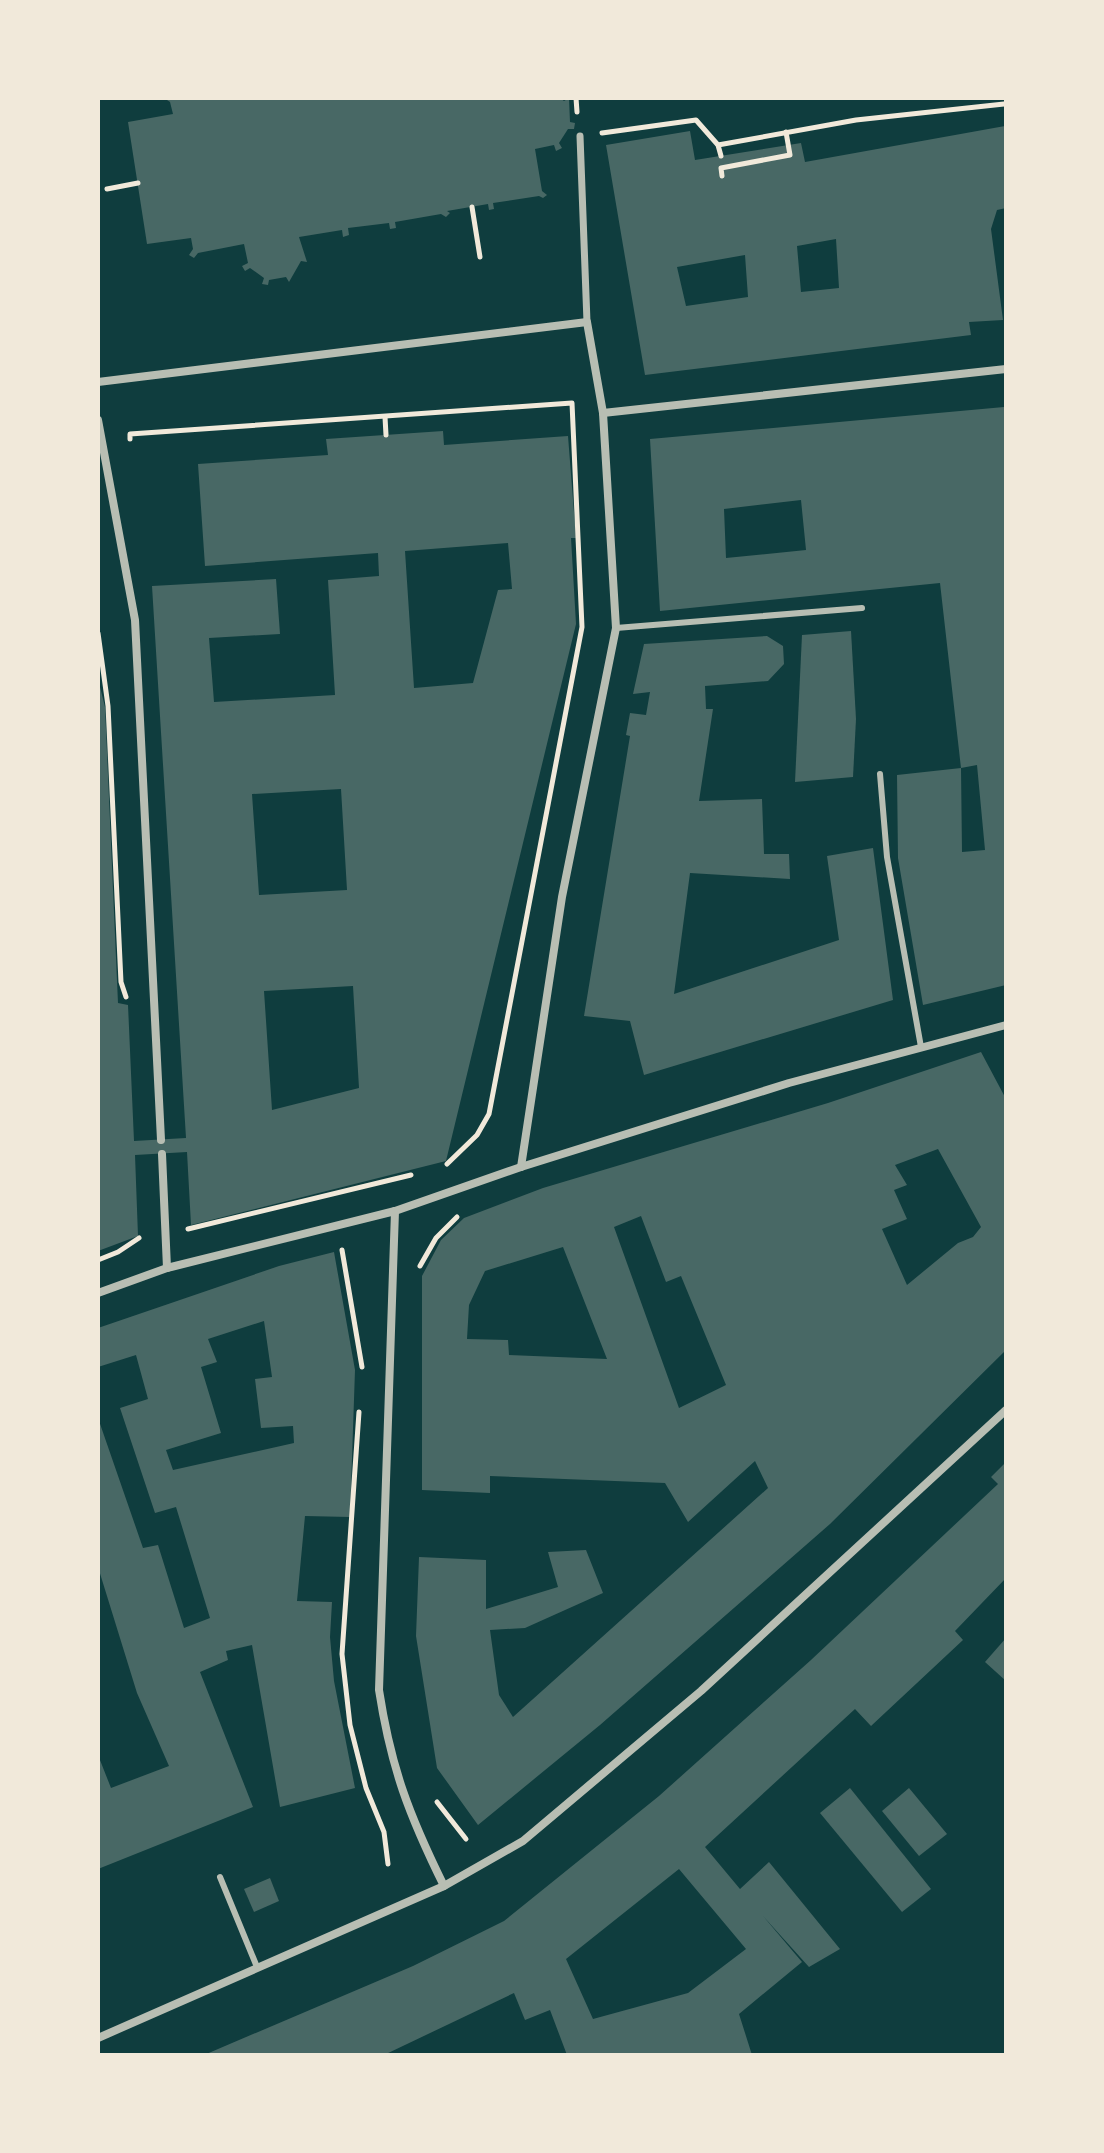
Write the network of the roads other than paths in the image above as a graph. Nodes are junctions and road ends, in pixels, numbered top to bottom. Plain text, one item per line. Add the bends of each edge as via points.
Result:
1 (580, 136) road end
2 (587, 322) junction
3 (1006, 369) edge
4 (98, 382) edge
5 (603, 413) junction
6 (98, 420) edge
7 (862, 608) dead end
8 (616, 628) junction
9 (880, 774) dead end
10 (1006, 1025) edge
11 (921, 1047) junction
12 (161, 1140) dead end
13 (162, 1154) dead end
14 (521, 1167) junction
15 (395, 1211) junction
16 (167, 1268) junction
17 (98, 1293) edge
18 (1006, 1410) edge
19 (220, 1877) dead end
20 (444, 1886) junction
21 (257, 1967) junction
22 (98, 2038) edge

1 - 2 street
2 - 4 street
2 - 5 street
3 - 5 street
5 - 8 street
6 - 12 street via 135,620
7 - 8 lane
8 - 14 street via 562,897
9 - 11 lane via 887,857
10 - 11 street
11 - 14 street
13 - 16 street
14 - 15 street
15 - 16 street
15 - 20 street via 379,1690 388,1746 408,1813
16 - 17 street
18 - 20 street via 559,1815
19 - 21 lane
20 - 21 street
21 - 22 street

